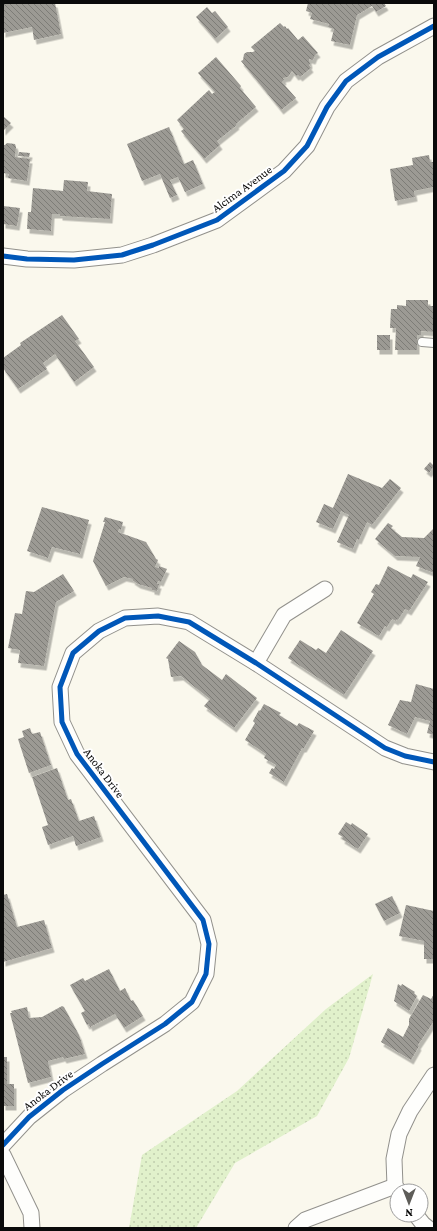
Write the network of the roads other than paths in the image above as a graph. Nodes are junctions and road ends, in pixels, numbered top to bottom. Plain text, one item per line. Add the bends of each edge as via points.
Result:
1 (434, 26) edge
2 (3, 256) edge
3 (422, 342) dead end
4 (434, 342) edge
5 (325, 589) dead end
6 (256, 663) junction
7 (434, 762) edge
8 (434, 1075) edge
9 (3, 1145) edge
10 (3, 1155) edge
11 (396, 1183) edge
12 (389, 1191) edge
13 (32, 1228) edge
14 (296, 1228) edge

1 - 2 street, Alcima Avenue via 378,57 346,81 327,107 307,146 284,170 217,220 122,255 74,260
3 - 4 lane
5 - 6 street via 284,615
6 - 7 street, Anoka Drive via 385,748 405,756
6 - 9 street, Anoka Drive via 189,622 158,616 125,618 99,631 73,652 60,686 62,722 77,754 203,920 209,944 206,974 192,1002 165,1024 63,1090 29,1117
8 - 11 street via 398,1134 394,1159
10 - 13 street via 30,1213
12 - 14 street via 306,1220

